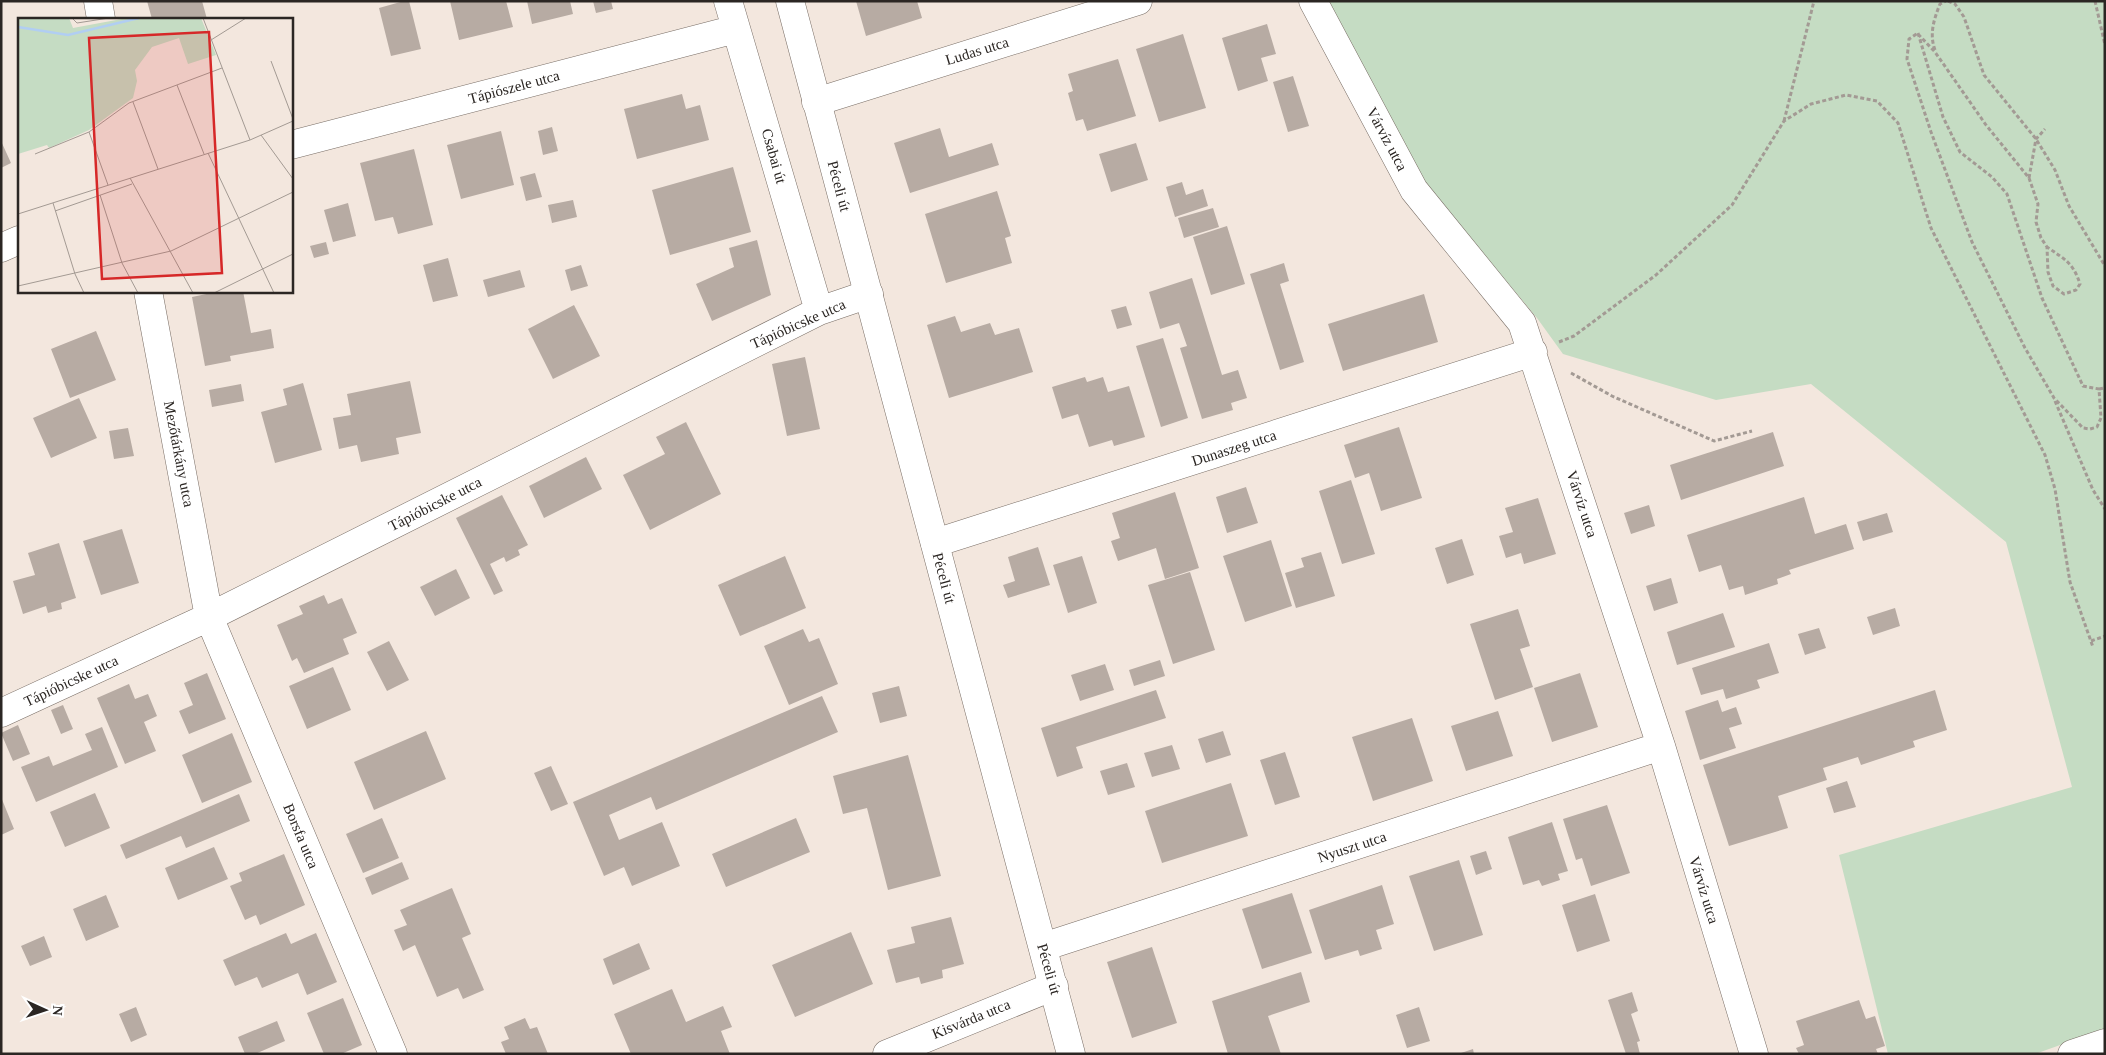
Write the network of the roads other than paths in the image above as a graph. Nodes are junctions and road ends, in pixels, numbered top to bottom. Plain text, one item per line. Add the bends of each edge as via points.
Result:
1 (98, 1) edge
2 (728, 1) edge
3 (790, 1) edge
4 (1138, 1) edge
5 (1314, 1) edge
6 (100, 18) edge
7 (736, 29) junction
8 (816, 102) junction
9 (292, 145) edge
10 (18, 240) edge
11 (1, 248) edge
12 (148, 292) edge
13 (869, 294) junction
14 (819, 311) junction
15 (1533, 352) junction
16 (935, 544) junction
17 (209, 617) junction
18 (1, 713) edge
19 (1661, 746) junction
20 (1043, 948) junction
21 (1054, 986) junction
22 (2105, 1043) edge
23 (393, 1054) edge
24 (887, 1054) edge
25 (1072, 1054) edge
26 (1754, 1054) edge
27 (2072, 1054) edge

1 - 6 street
2 - 7 street, Csabai út
3 - 8 street
4 - 8 street, Ludas utca
5 - 15 street, Várvíz utca via 1414,190 1522,323
7 - 9 street, Tápiószele utca
7 - 14 street, Csabai út
8 - 13 street, Péceli út
10 - 11 street
12 - 17 street, Mezőtárkány utca
13 - 14 street, Tápióbicske utca
13 - 16 street, Péceli út
14 - 17 street, Tápióbicske utca
15 - 16 street, Dunaszeg utca
15 - 19 street, Várvíz utca
16 - 20 street, Péceli út
17 - 18 street, Tápióbicske utca
17 - 23 street, Borsfa utca
19 - 20 street, Nyuszt utca
19 - 26 street, Várvíz utca
20 - 21 street, Péceli út
21 - 24 street, Kisvárda utca
21 - 25 street, Péceli út
22 - 27 street

